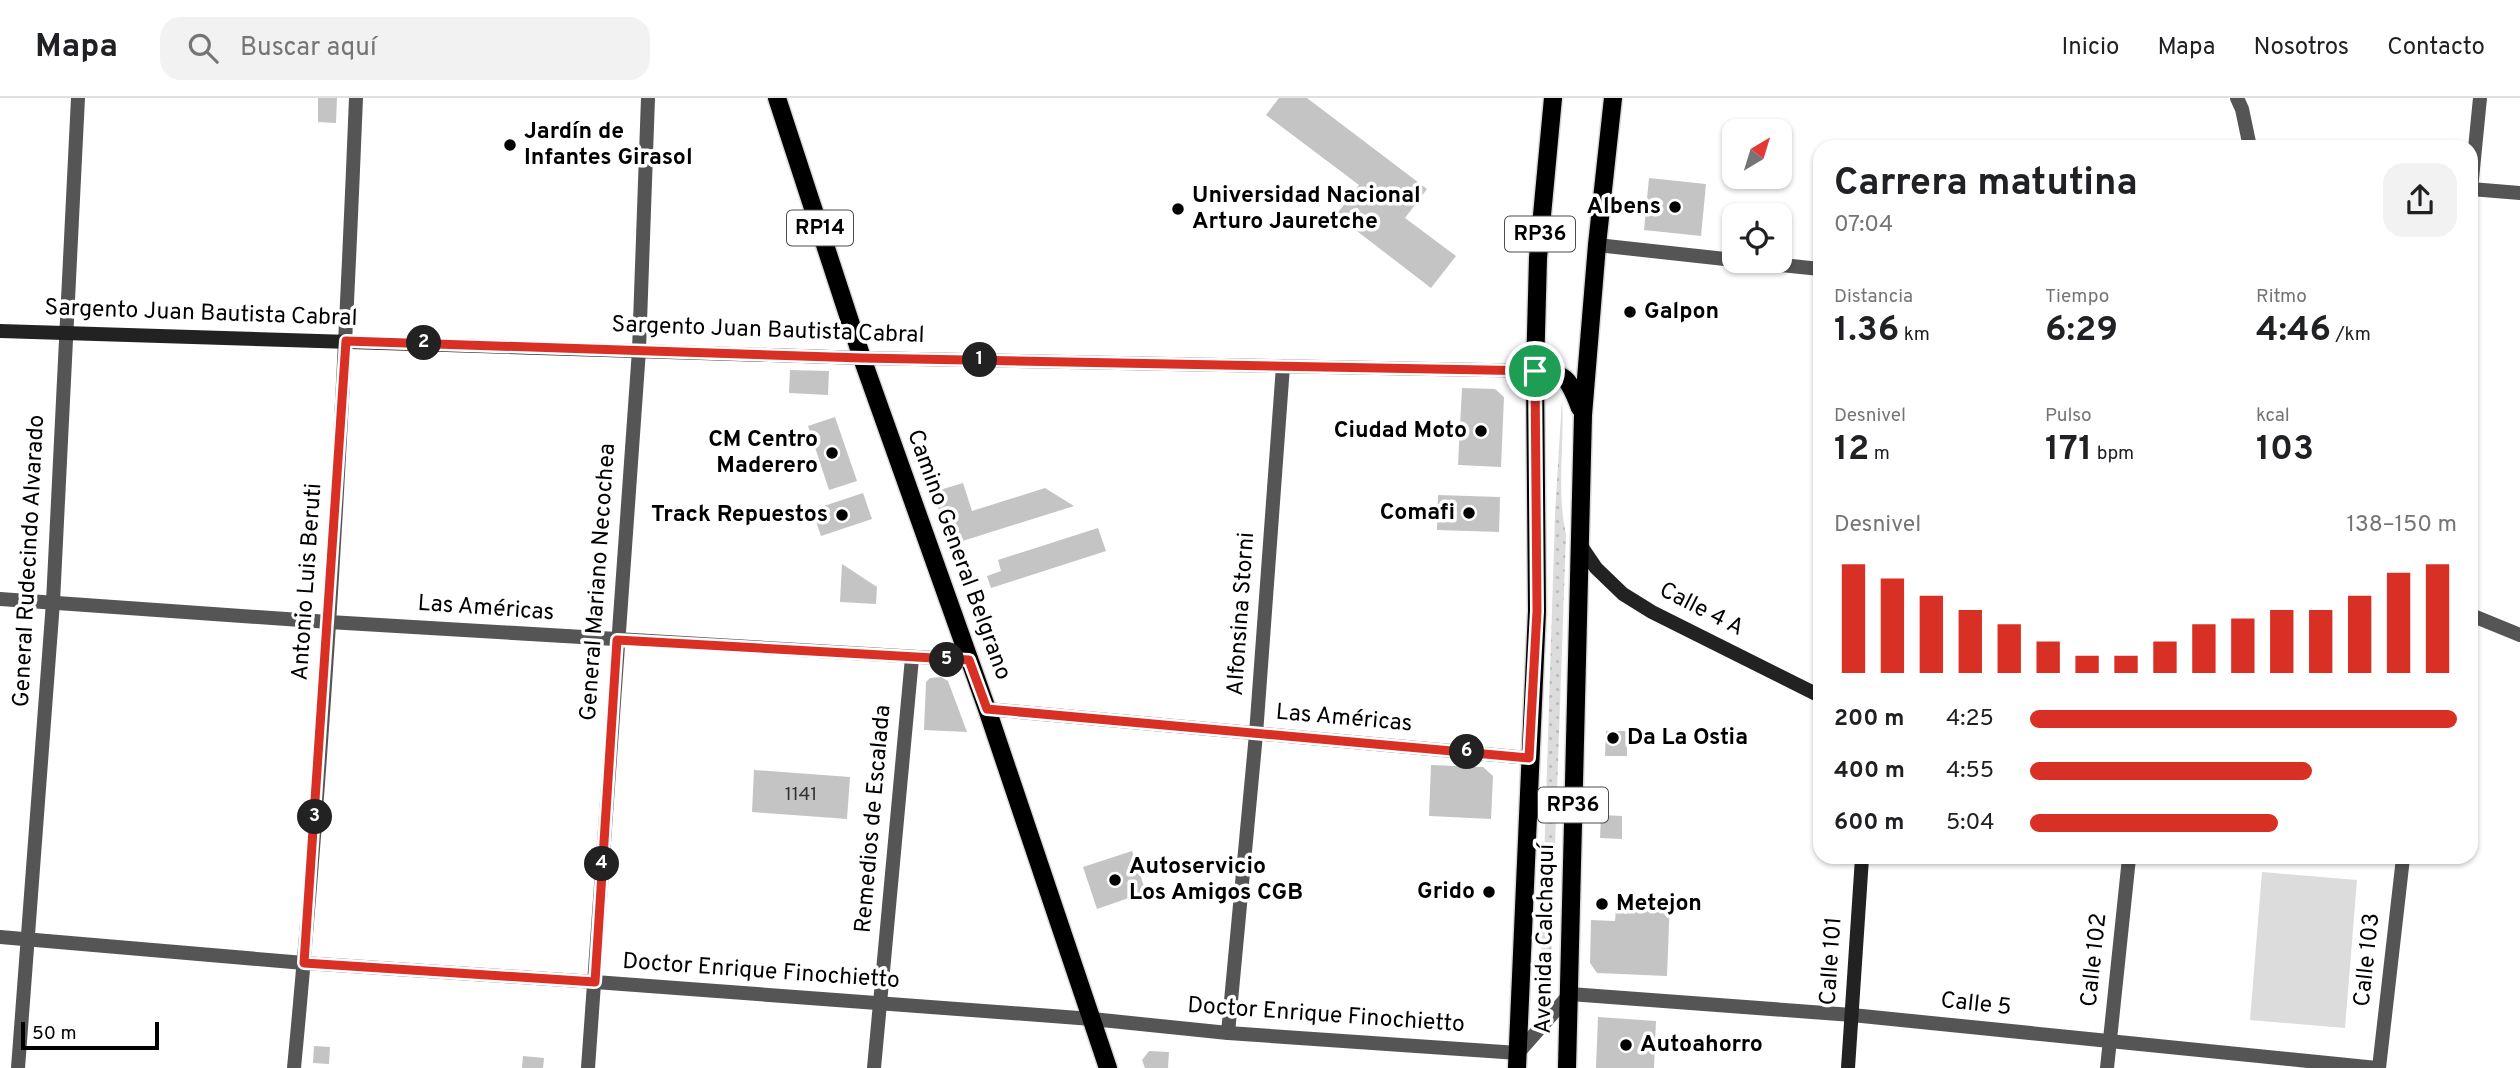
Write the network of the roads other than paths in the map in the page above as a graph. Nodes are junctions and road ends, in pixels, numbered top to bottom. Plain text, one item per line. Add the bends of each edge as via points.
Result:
1 (78, 98) edge
2 (356, 98) edge
3 (648, 98) edge
4 (777, 98) edge
5 (1553, 98) edge
6 (1614, 98) edge
7 (2237, 98) edge
8 (2480, 98) edge
9 (2249, 140) edge
10 (2476, 140) edge
11 (2478, 190) edge
12 (2520, 193) edge
13 (1597, 245) junction
14 (1722, 259) edge
15 (1792, 266) edge
16 (1813, 268) edge
17 (0, 331) edge
18 (66, 333) junction
19 (346, 341) junction
20 (639, 350) junction
21 (862, 358) junction
22 (1283, 366) junction
23 (1535, 371) junction
24 (1583, 415) junction
25 (1579, 543) junction
26 (0, 599) edge
27 (52, 601) junction
28 (2478, 618) edge
29 (329, 622) junction
30 (2520, 635) edge
31 (617, 640) junction
32 (912, 659) junction
33 (969, 660) junction
34 (1813, 692) edge
35 (987, 709) junction
36 (1256, 734) junction
37 (1529, 758) junction
38 (1862, 864) edge
39 (2125, 864) edge
40 (2402, 864) edge
41 (0, 937) edge
42 (27, 939) junction
43 (304, 963) junction
44 (595, 982) junction
45 (1570, 994) junction
46 (880, 1004) junction
47 (1852, 1015) junction
48 (1091, 1020) junction
49 (1228, 1032) junction
50 (2109, 1041) junction
51 (1518, 1060) edge
52 (18, 1068) edge
53 (294, 1068) edge
54 (588, 1068) edge
55 (874, 1068) edge
56 (1108, 1068) edge
57 (1567, 1068) edge
58 (1848, 1068) edge
59 (2107, 1068) edge
60 (2378, 1068) edge

1 - 18 street, General Rudecindo Alvarado
2 - 19 street, Antonio Luis Beruti
3 - 20 street, General Mariano Necochea
4 - 21 main road, Camino General Belgrano / RP14
5 - 23 main road, Avenida Calchaquí / RP36 via 1538,258
6 - 13 main road, Avenida Calchaquí / RP36
7 - 9 street
8 - 10 street
11 - 12 street
13 - 14 street
13 - 24 main road, Avenida Calchaquí / RP36
15 - 16 street
17 - 18 street, Sargento Juan Bautista Cabral
18 - 19 street, Sargento Juan Bautista Cabral
18 - 27 street, General Rudecindo Alvarado
19 - 20 street, Sargento Juan Bautista Cabral
19 - 29 street, Antonio Luis Beruti
20 - 21 street, Sargento Juan Bautista Cabral
20 - 31 street, General Mariano Necochea
21 - 22 street, Sargento Juan Bautista Cabral
21 - 33 main road, Camino General Belgrano / RP14
22 - 23 street, Sargento Juan Bautista Cabral
22 - 36 street, Alfonsina Storni
23 - 24 main road via 1565,378
23 - 37 main road, Avenida Calchaquí / RP36 via 1537,611
24 - 25 main road, Avenida Calchaquí / RP36
25 - 34 street, Calle 4 A via 1623,594
25 - 45 main road, Avenida Calchaquí / RP36
26 - 27 street, Las Américas
27 - 29 street, Las Américas
27 - 42 street, General Rudecindo Alvarado
28 - 30 street
29 - 31 street, Las Américas
29 - 43 street, Antonio Luis Beruti
31 - 32 street, Las Américas
31 - 44 street, General Mariano Necochea
32 - 33 street, Las Américas
32 - 46 street, Remedios de Escalada
33 - 35 main road, Camino General Belgrano / RP14
35 - 36 street, Las Américas
35 - 48 main road, Camino General Belgrano / RP14
36 - 37 street, Las Américas
36 - 49 street, Alfonsina Storni
37 - 51 main road, Avenida Calchaquí / RP36
38 - 47 street, Calle 101
39 - 50 street, Calle 102
40 - 60 street, Calle 103
41 - 42 street, Doctor Enrique Finochietto
42 - 43 street, Doctor Enrique Finochietto
42 - 52 street, General Rudecindo Alvarado
43 - 44 street, Doctor Enrique Finochietto
43 - 53 street, Antonio Luis Beruti
44 - 46 street, Doctor Enrique Finochietto
44 - 54 street, General Mariano Necochea
45 - 47 street, Calle 5
45 - 51 street
45 - 57 main road, Avenida Calchaquí / RP36
46 - 48 street, Doctor Enrique Finochietto
46 - 55 street, Remedios de Escalada
47 - 50 street, Calle 5
47 - 58 street, Calle 101
48 - 49 street, Doctor Enrique Finochietto
48 - 56 main road, Camino General Belgrano / RP14
49 - 51 street, Doctor Enrique Finochietto
50 - 59 street, Calle 102
50 - 60 street, Calle 5

